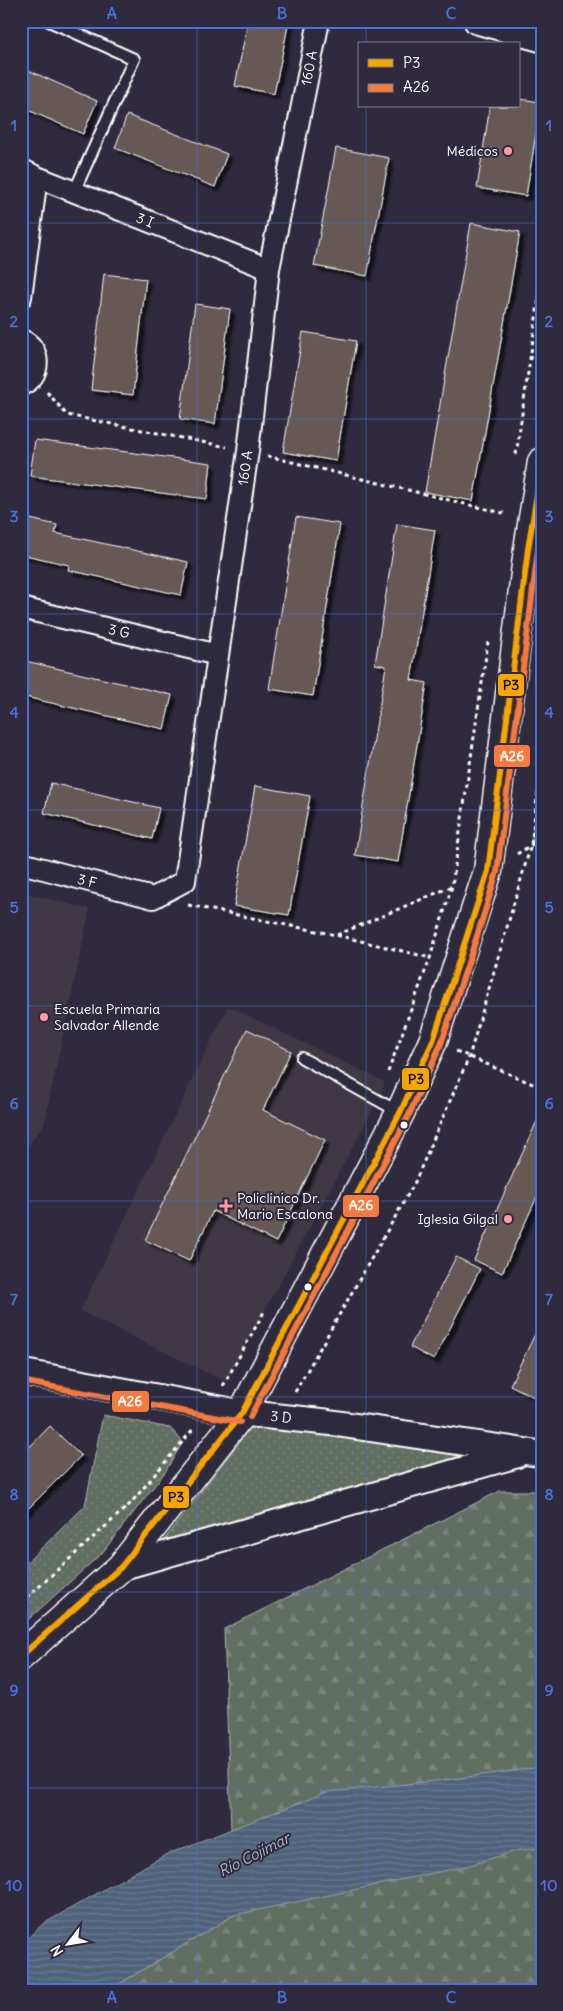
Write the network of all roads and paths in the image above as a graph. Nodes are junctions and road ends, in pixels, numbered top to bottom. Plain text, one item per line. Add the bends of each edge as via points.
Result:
1 (49, 21) edge
2 (319, 21) edge
3 (477, 21) edge
4 (542, 39) edge
5 (29, 173) edge
6 (74, 192) junction
7 (269, 269) junction
8 (542, 277) edge
9 (21, 296) edge
10 (21, 340) edge
11 (21, 385) edge
12 (542, 462) edge
13 (515, 464) dead end
14 (508, 514) dead end
15 (506, 524) dead end
16 (21, 608) edge
17 (488, 641) dead end
18 (218, 655) junction
19 (542, 838) edge
20 (21, 863) edge
21 (488, 871) junction
22 (452, 886) junction
23 (154, 898) junction
24 (336, 936) junction
25 (430, 958) junction
26 (458, 965) junction
27 (433, 1041) junction
28 (302, 1058) dead end
29 (542, 1088) edge
30 (389, 1107) junction
31 (269, 1302) dead end
32 (21, 1372) edge
33 (212, 1407) junction
34 (242, 1413) junction
35 (533, 1453) edge
36 (122, 1567) junction
37 (21, 1603) edge
38 (21, 1656) edge

1 - 6 lane via 134,59
2 - 7 street, 160 A
3 - 4 street
5 - 6 street, 3 I
5 - 9 street
6 - 7 street, 3 I
7 - 18 street, 160 A via 248,451
8 - 13 path
10 - 11 street via 33,348 37,368 33,377
12 - 21 main road
14 - 15 path
16 - 18 street, 3 G
17 - 22 path
18 - 23 street, 160 A via 185,881
19 - 21 path
20 - 23 street, 3 F
21 - 22 path
21 - 26 main road
22 - 24 path
22 - 25 path
23 - 24 path
24 - 25 path
25 - 26 path
25 - 30 path
26 - 27 main road
27 - 29 path
27 - 30 main road
28 - 30 lane
30 - 34 main road
31 - 33 path
32 - 33 street, 3 D
33 - 34 street, 3 D
33 - 37 path via 130,1504
34 - 35 street, 3 D via 326,1422
34 - 36 main road
35 - 36 street
36 - 38 main road

